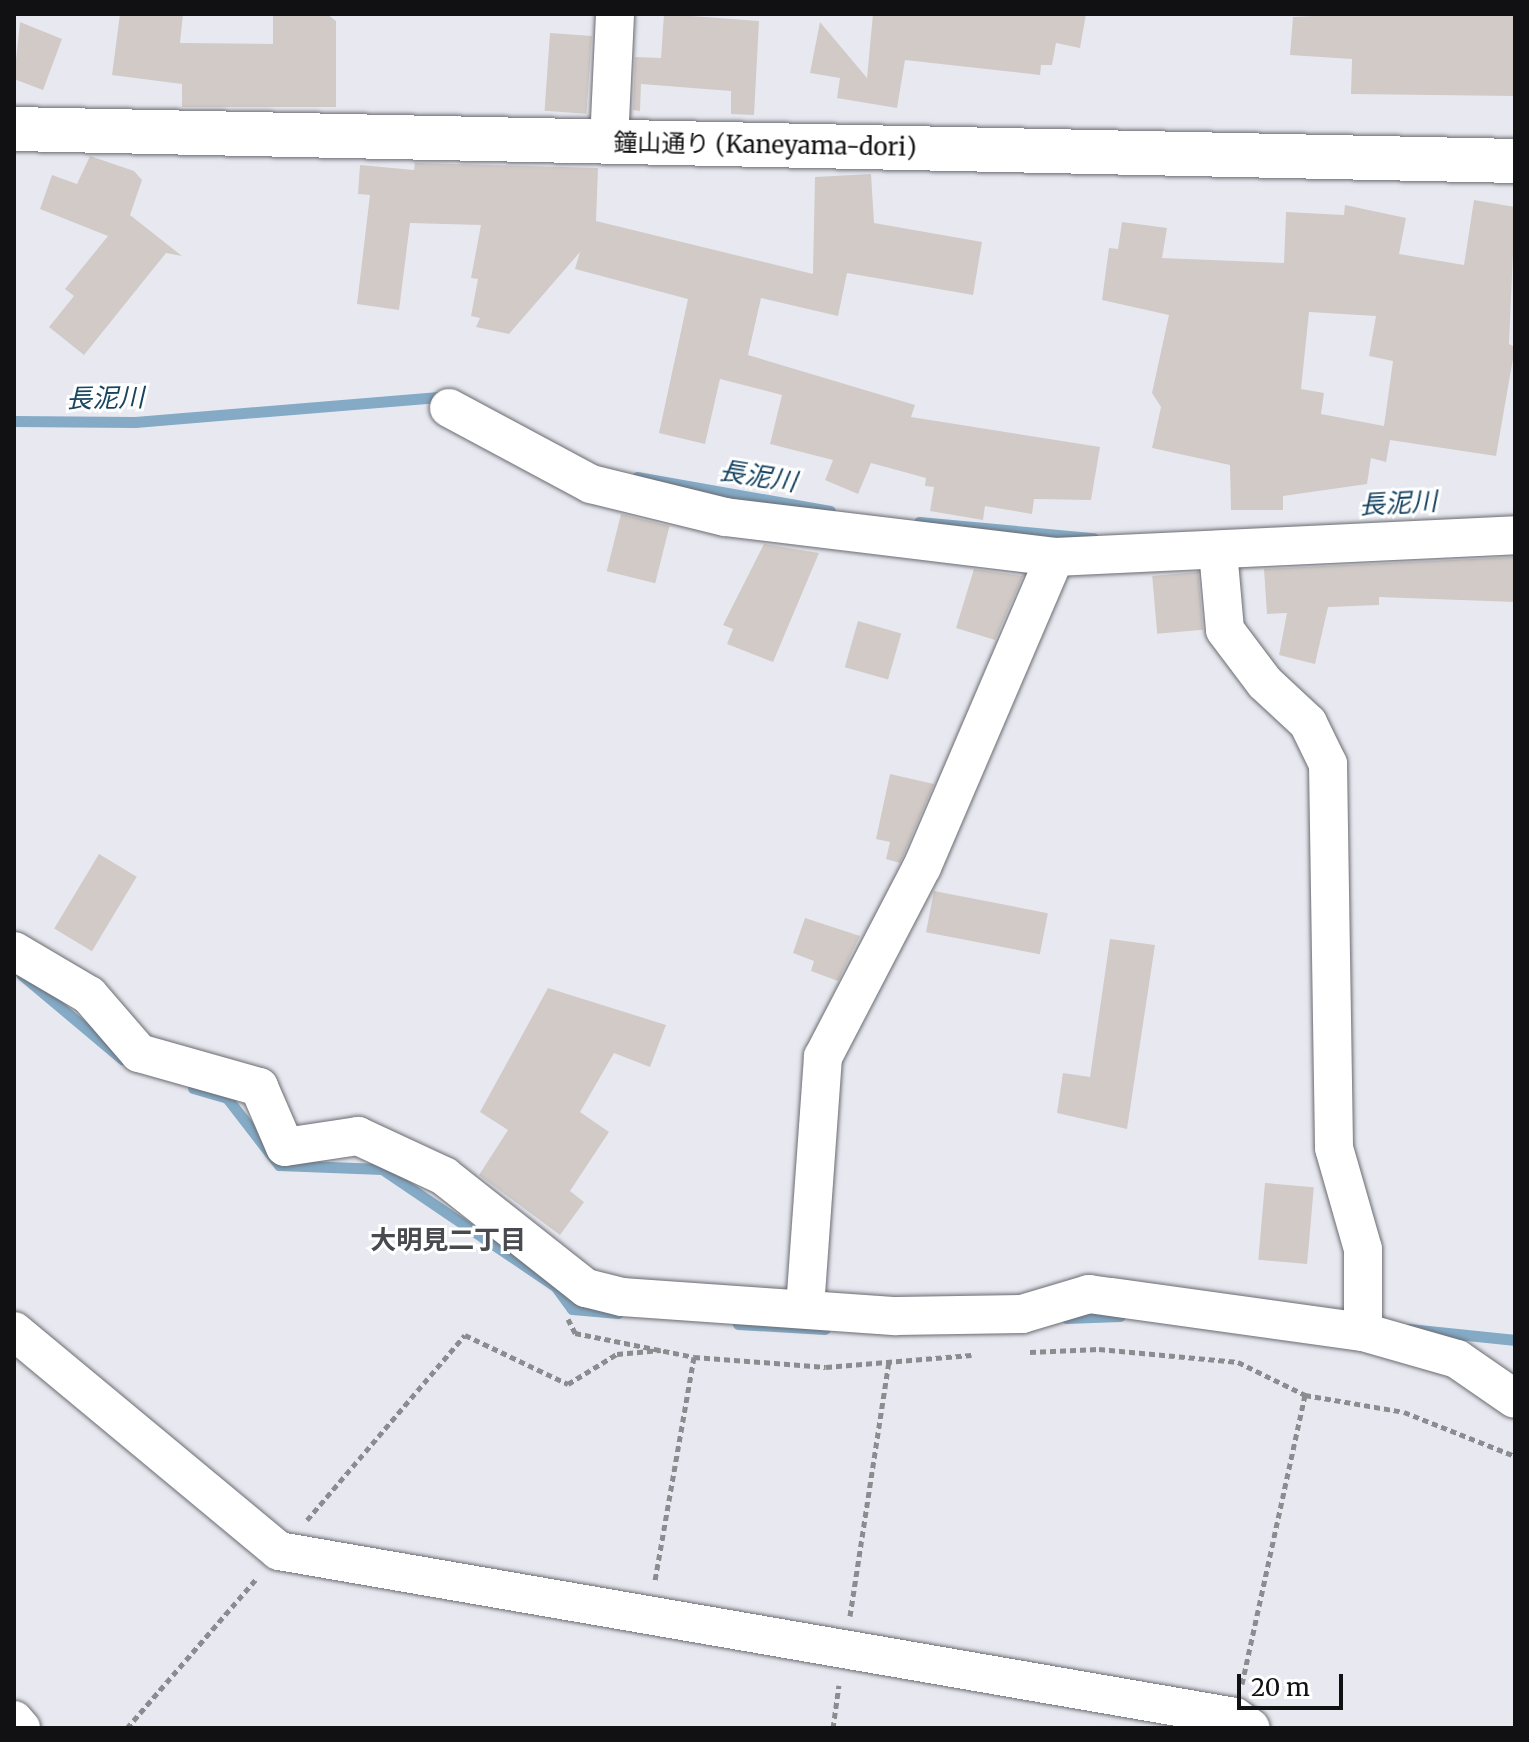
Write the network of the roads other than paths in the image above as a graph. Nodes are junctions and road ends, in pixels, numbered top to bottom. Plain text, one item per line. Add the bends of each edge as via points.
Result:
1 (615, 14) edge
2 (14, 129) edge
3 (609, 142) junction
4 (1515, 161) edge
5 (449, 408) dead end
6 (1515, 535) edge
7 (1218, 551) junction
8 (1055, 557) junction
9 (14, 951) edge
10 (805, 1308) junction
11 (14, 1331) edge
12 (1363, 1332) junction
13 (1515, 1399) edge
14 (14, 1720) edge
15 (1243, 1723) edge
16 (21, 1728) edge

1 - 3 street
2 - 3 main road, 鐘山通り (Kaneyama-dori)
3 - 4 main road, 鐘山通り (Kaneyama-dori)
5 - 8 street via 569,477 725,517
6 - 7 street
7 - 8 street
7 - 12 street via 1225,630 1265,683 1308,723 1328,764 1334,1148 1363,1249
8 - 10 street via 922,867 823,1057
9 - 10 street via 89,995 139,1053 259,1087 285,1147 358,1136 444,1176 575,1280 622,1297
10 - 12 street via 896,1316 1022,1314 1089,1294
11 - 15 street via 279,1551
12 - 13 street via 1457,1359
14 - 16 street

